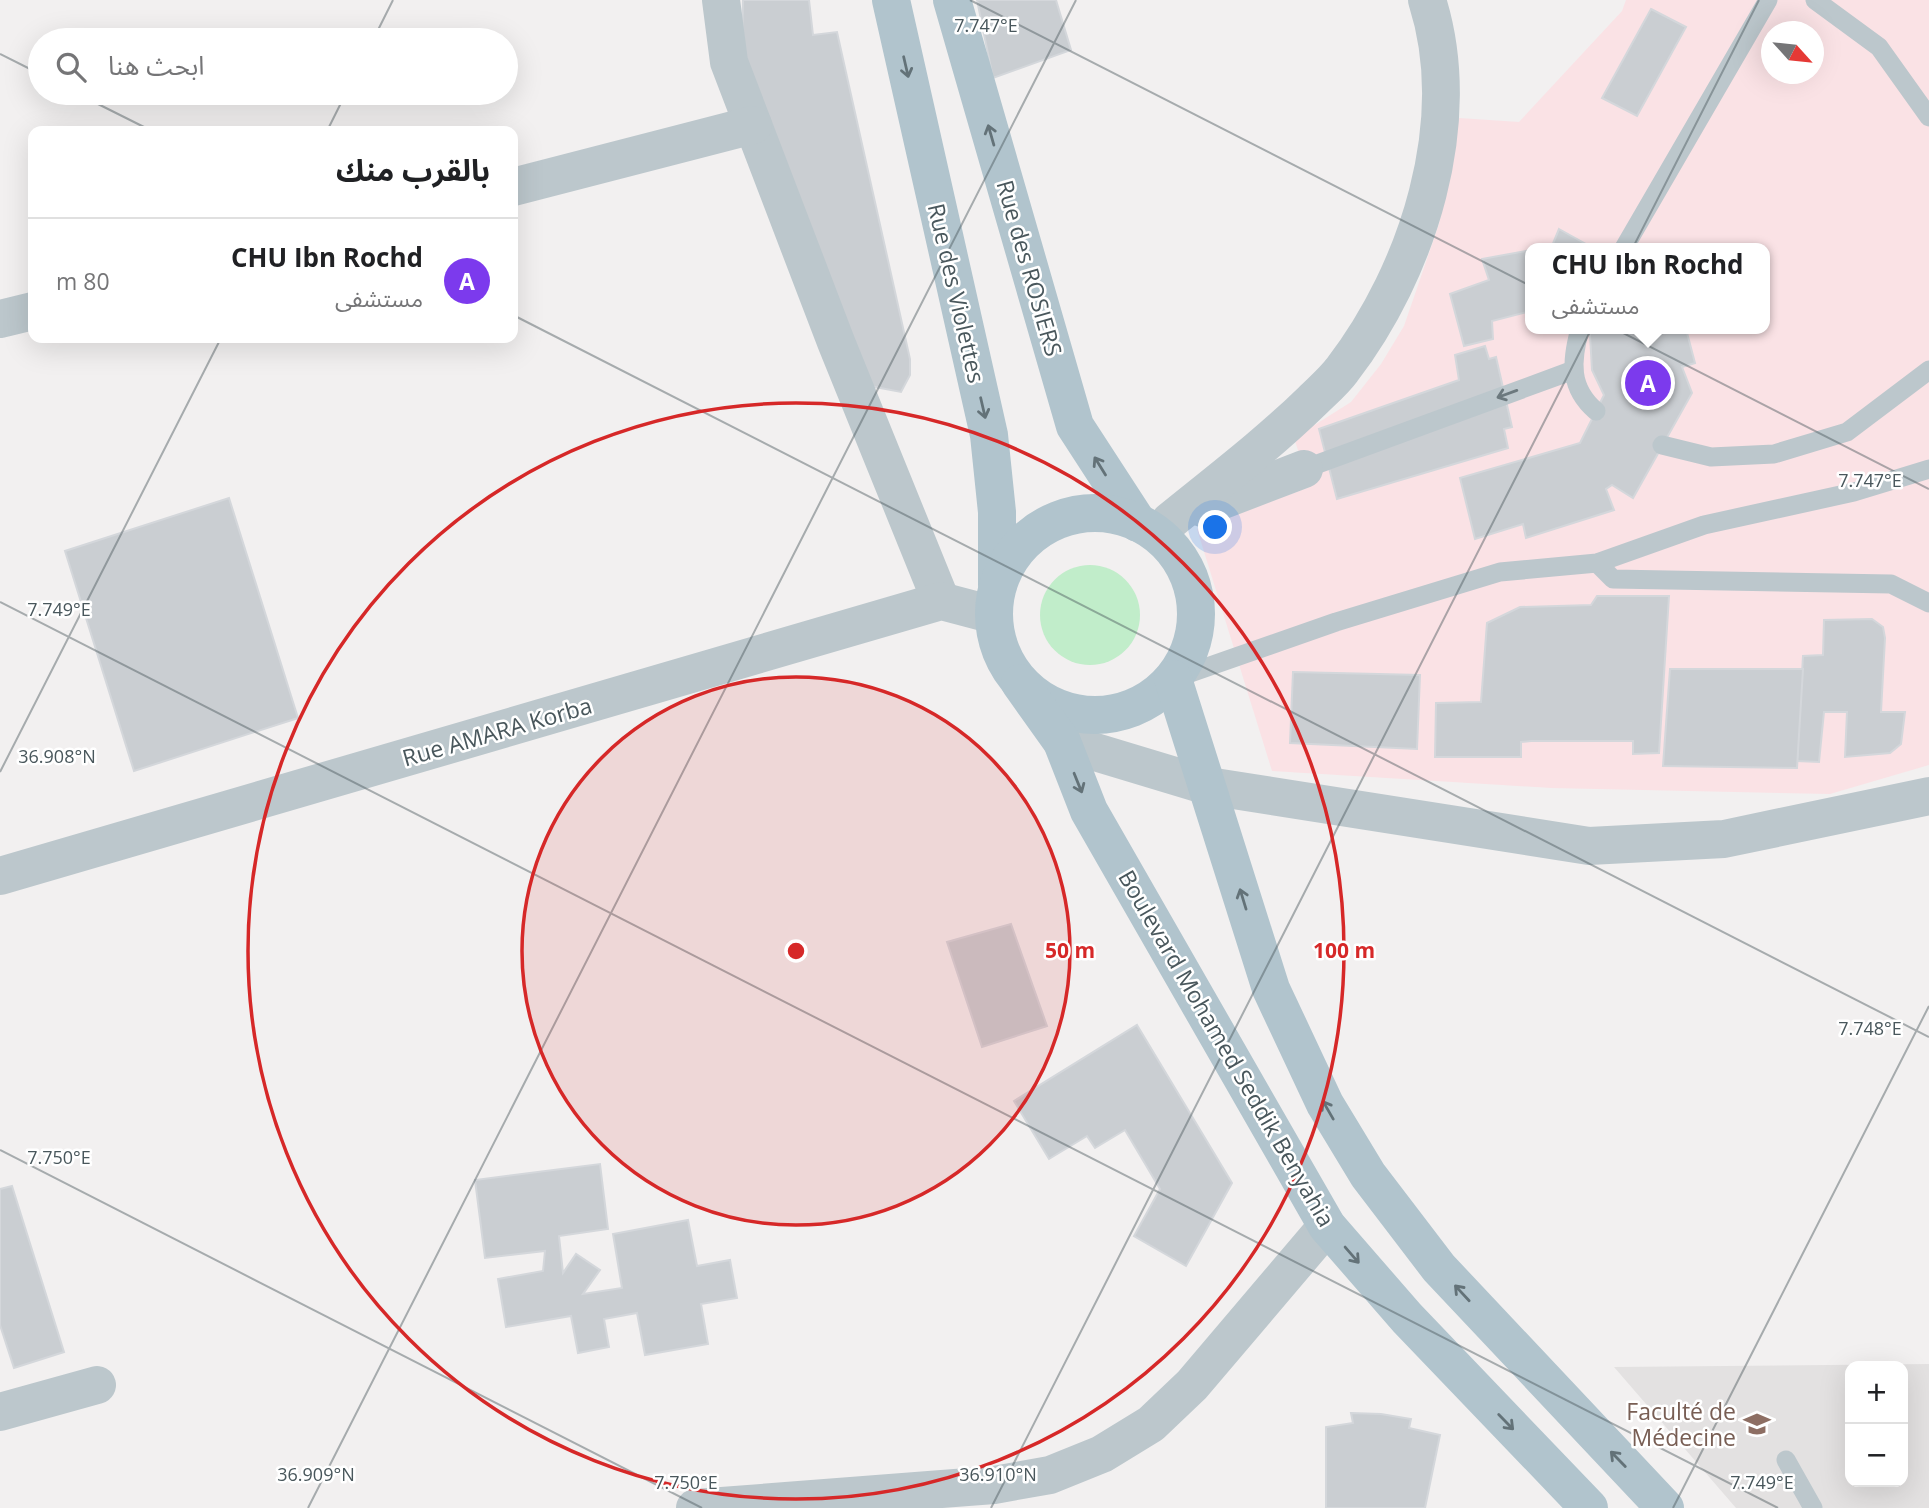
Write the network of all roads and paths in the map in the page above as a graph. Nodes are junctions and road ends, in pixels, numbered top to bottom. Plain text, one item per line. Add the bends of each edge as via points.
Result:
1 (721, 0) edge
2 (891, 0) edge
3 (952, 0) edge
4 (1427, 0) edge
5 (1768, 0) edge
6 (1815, 0) edge
7 (1929, 117) edge
8 (753, 125) junction
9 (518, 186) edge
10 (1627, 243) edge
11 (28, 312) edge
12 (0, 319) edge
13 (1579, 334) edge
14 (1929, 370) edge
15 (1571, 371) junction
16 (1596, 411) dead end
17 (1662, 445) dead end
18 (1304, 469) joint
19 (1929, 469) edge
20 (1153, 524) junction
21 (1597, 563) junction
22 (941, 601) junction
23 (995, 602) junction
24 (1929, 603) edge
25 (1173, 679) junction
26 (1020, 683) junction
27 (1062, 742) junction
28 (1208, 786) junction
29 (1929, 796) edge
30 (0, 876) edge
31 (1327, 1226) junction
32 (97, 1385) dead end
33 (0, 1412) edge
34 (1786, 1460) dead end
35 (695, 1508) edge
36 (1589, 1508) edge
37 (1665, 1508) edge
38 (1813, 1508) edge

1 - 8 street via 729,62
2 -> 23 main road, Rue des Violettes via 989,435 997,512
20 -> 3 main road, Rue des ROSIERS via 1075,426
4 - 20 street via 1442,77 1440,138 1404,266 1379,316 1341,372 1286,426
5 - 10 lane
6 - 7 lane via 1879,47
8 - 9 street
8 - 22 street
11 - 12 street
13 - 15 lane
14 - 17 lane via 1847,432 1774,454 1711,457
15 - 16 lane via 1583,401
15 -> 18 lane
18 - 20 street
19 - 21 lane via 1853,492 1704,525
20 - 23 main road via 1110,514 1081,514 1052,523 1027,540 1008,563
20 - 25 main road via 1176,553 1191,583 1196,616 1190,650
21 - 24 lane via 1613,579 1891,584
21 - 25 lane via 1500,572
22 - 23 street
22 - 30 street, Rue AMARA Korba
23 - 26 main road via 997,640 1005,663
25 - 26 main road via 1147,702 1114,714 1080,715 1047,704
25 - 28 main road
26 - 27 main road, Boulevard Mohamed Seddik Benyahia
27 - 28 street
27 -> 31 main road, Boulevard Mohamed Seddik Benyahia via 1089,811
28 - 29 street via 1590,846 1724,839
37 -> 28 main road via 1439,1268 1368,1175 1325,1104 1271,989
31 - 35 street via 1192,1385 1151,1424 1102,1454 1050,1475 994,1485
31 -> 36 main road, Boulevard Mohamed Seddik Benyahia via 1407,1318
32 - 33 street
34 - 38 lane

